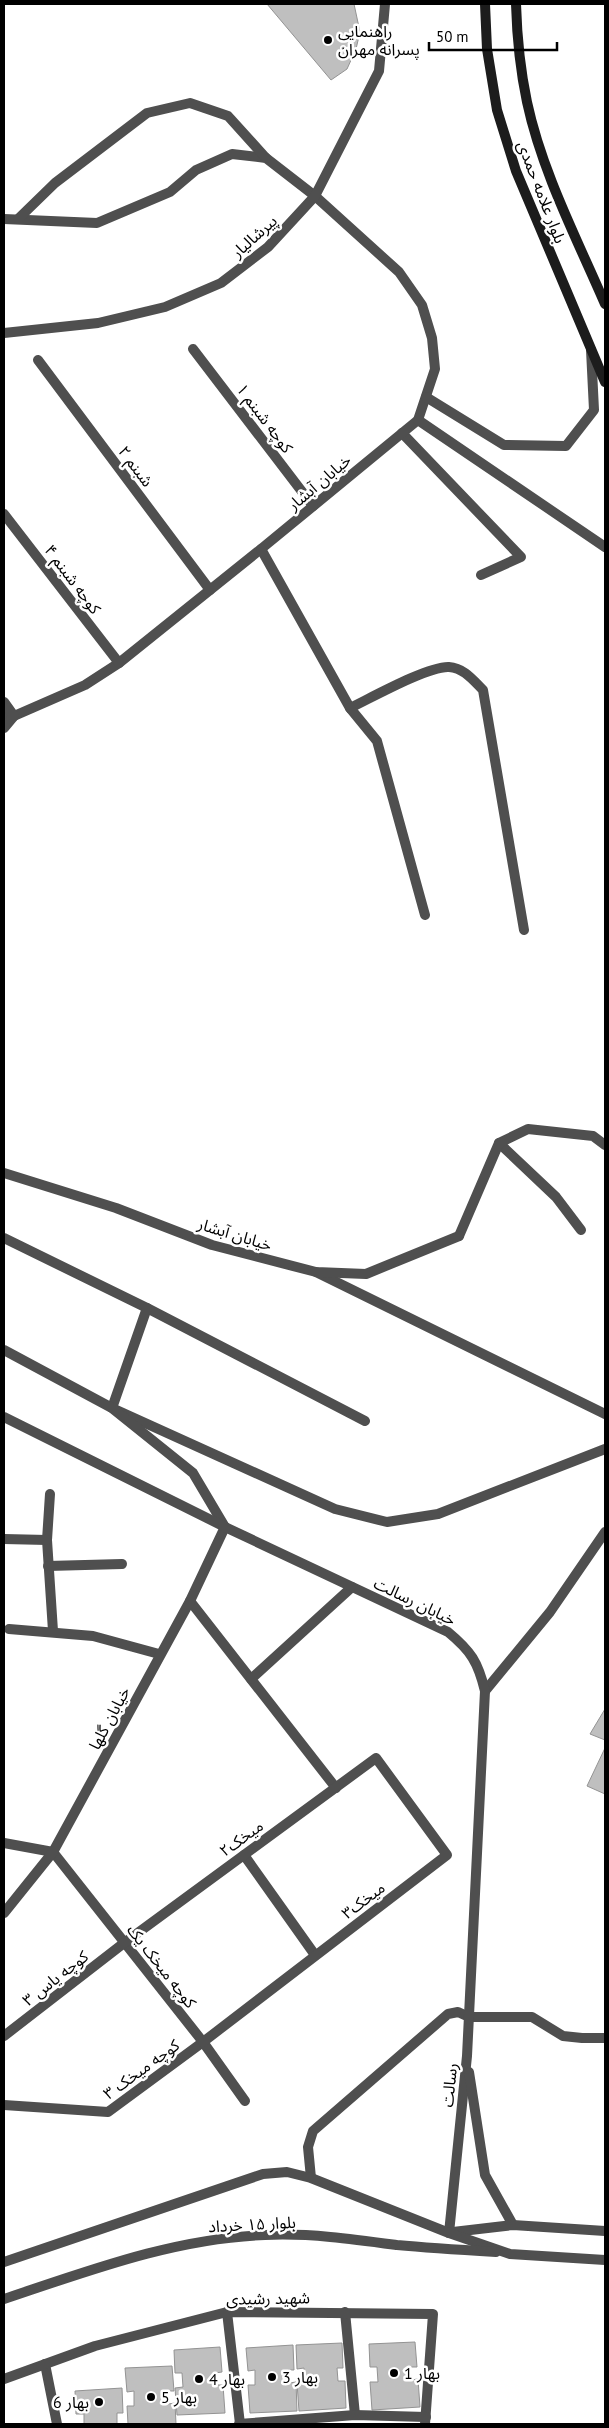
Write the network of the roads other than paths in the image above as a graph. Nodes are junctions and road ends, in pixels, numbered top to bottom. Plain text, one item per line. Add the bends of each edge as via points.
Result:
1 (385, 4) edge
2 (486, 4) edge
3 (516, 4) edge
4 (266, 158) junction
5 (315, 196) junction
6 (4, 219) edge
7 (18, 219) junction
8 (605, 304) edge
9 (4, 334) edge
10 (193, 349) dead end
11 (591, 349) junction
12 (38, 360) dead end
13 (605, 382) edge
14 (426, 396) junction
15 (418, 420) junction
16 (402, 433) junction
17 (313, 506) junction
18 (4, 514) edge
19 (605, 546) edge
20 (261, 549) junction
21 (481, 575) dead end
22 (210, 590) junction
23 (119, 664) junction
24 (4, 702) edge
25 (350, 708) junction
26 (9, 717) edge
27 (4, 728) edge
28 (425, 914) dead end
29 (524, 930) dead end
30 (499, 1143) junction
31 (605, 1145) edge
32 (4, 1174) edge
33 (581, 1230) dead end
34 (4, 1238) edge
35 (316, 1272) junction
36 (147, 1308) junction
37 (4, 1350) edge
38 (112, 1408) junction
39 (605, 1414) edge
40 (4, 1417) edge
41 (365, 1421) dead end
42 (605, 1449) edge
43 (50, 1494) dead end
44 (225, 1527) junction
45 (605, 1532) edge
46 (4, 1539) edge
47 (47, 1540) junction
48 (122, 1564) dead end
49 (48, 1566) junction
50 (352, 1587) junction
51 (190, 1601) junction
52 (9, 1629) dead end
53 (53, 1631) junction
54 (159, 1654) junction
55 (251, 1679) junction
56 (485, 1691) junction
57 (376, 1758) joint
58 (336, 1788) junction
59 (4, 1843) edge
60 (53, 1852) junction
61 (244, 1855) junction
62 (4, 1913) edge
63 (124, 1943) junction
64 (315, 1955) junction
65 (469, 2017) junction
66 (4, 2036) edge
67 (605, 2038) edge
68 (203, 2042) junction
69 (467, 2056) junction
70 (245, 2100) dead end
71 (4, 2105) edge
72 (311, 2178) junction
73 (513, 2225) junction
74 (605, 2230) edge
75 (449, 2233) junction
76 (510, 2254) junction
77 (605, 2260) edge
78 (4, 2262) edge
79 (4, 2299) edge
80 (227, 2312) junction
81 (346, 2312) junction
82 (46, 2364) junction
83 (4, 2379) edge
84 (355, 2415) junction
85 (426, 2421) edge
86 (57, 2424) edge
87 (239, 2424) edge

1 - 5 street, پیرشالیار via 379,72
2 - 11 main road, بلوار علامه حمدی via 487,49 497,110 516,171
3 - 8 main road, بلوار علامه حمدی via 518,46 527,103 545,161
4 - 5 street
4 - 7 street via 232,154 196,170 170,192 97,222
4 - 7 street via 228,116 190,103 146,112 62,177
5 - 9 street, پیرشالیار via 268,248 221,283 165,307 98,323
5 - 14 street via 399,272 422,305 432,338 435,369
6 - 7 street
10 - 17 street, کوچه شبنم ۱
11 - 13 main road, بلوار علامه حمدی
11 - 14 street via 594,410 566,446 504,445
12 - 22 street, شبنم ۲
14 - 15 street
15 - 16 street, خیابان آبشار
15 - 19 street
16 - 17 street, خیابان آبشار
16 - 21 street via 521,557
17 - 20 street, خیابان آبشار
18 - 23 street, کوچه شبنم ۴
20 - 22 street, خیابان آبشار
20 - 25 street
22 - 23 street, خیابان آبشار
23 - 26 street, خیابان آبشار via 85,685
24 - 26 street
25 - 28 street via 377,741
25 - 29 street via 428,672 448,667 464,672 483,690
26 - 27 street, خیابان آبشار
30 - 31 street via 528,1129 593,1136
30 - 33 street via 556,1197
30 - 35 street, خیابان آبشار via 459,1236 366,1274
32 - 35 street, خیابان آبشار via 116,1208 212,1245
34 - 36 street
35 - 39 street
36 - 38 street
36 - 41 street
37 - 38 street
38 - 42 street via 336,1509 387,1522 438,1514
38 - 44 street via 193,1472
40 - 44 street, خیابان رسالت
43 - 47 street
44 - 50 street, خیابان رسالت
44 - 51 street, خیابان گلها
45 - 56 street via 550,1612
46 - 47 street
47 - 49 street
48 - 49 street
49 - 53 street
50 - 55 street
50 - 56 street, خیابان رسالت via 448,1632 466,1647 479,1668
51 - 54 street, خیابان گلها
51 - 55 street
52 - 53 street
53 - 54 street via 93,1636
54 - 60 street, خیابان گلها
55 - 58 street
56 - 65 street, خیابان رسالت
57 - 58 street, میخک۲
57 - 64 street, میخک۳ via 447,1854
58 - 61 street, میخک۲
59 - 60 street
60 - 62 street, خیابان گلها
60 - 63 street, کوچه میخک یک
61 - 63 street, میخک۲
61 - 64 street
63 - 66 street, کوچه یاس ۳
63 - 68 street, کوچه میخک یک
64 - 68 street, میخک۳
65 - 67 street via 532,2017 563,2036
65 - 69 street, خیابان رسالت
65 - 72 street via 458,2012 448,2014 313,2131 308,2147
68 - 70 street, کوچه میخک یک
68 - 71 street, کوچه میخک ۳ via 108,2112
69 - 73 street, رسالت via 485,2175
69 - 75 street, رسالت
72 - 75 street, بلوار ۱۵ خرداد
72 - 78 street, بلوار ۱۵ خرداد via 287,2172 263,2174
73 - 74 street
73 - 75 street
75 - 76 street
76 - 77 street
76 - 79 street, بلوار ۱۵ خرداد via 398,2245 336,2236 264,2235 190,2243
80 - 81 street, شهید رشیدی
80 - 82 street, شهید رشیدی via 95,2346
80 - 87 street
81 - 84 street
81 - 85 street, شهید رشیدی via 433,2314
82 - 83 street, شهید رشیدی
82 - 86 street
84 - 85 street
84 - 87 street

